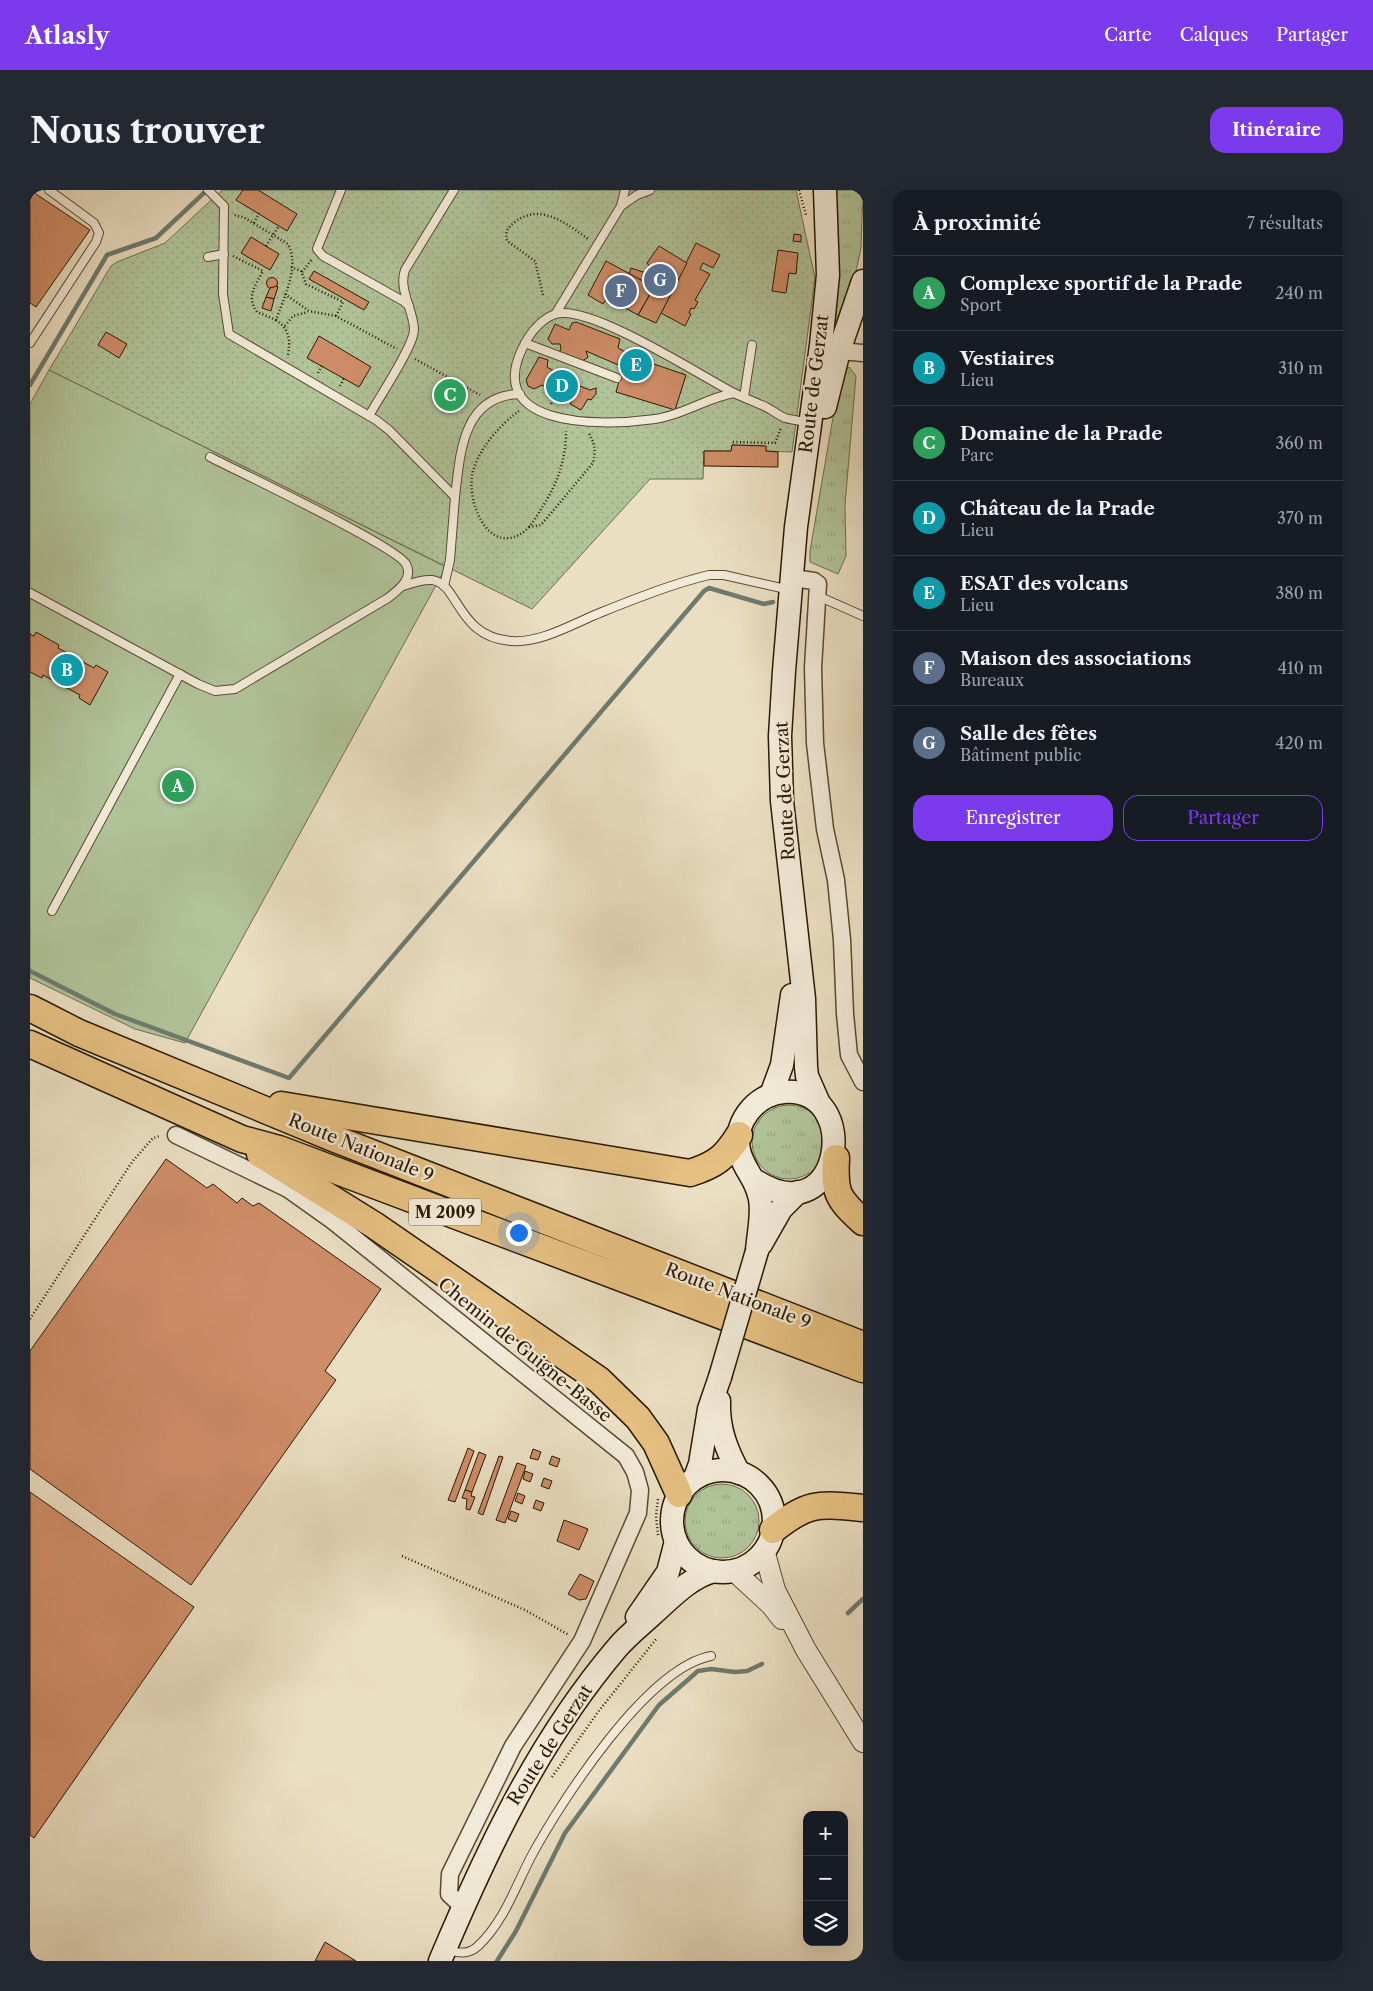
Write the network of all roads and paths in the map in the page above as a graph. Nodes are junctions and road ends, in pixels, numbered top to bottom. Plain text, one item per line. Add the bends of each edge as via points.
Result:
1 (49, 190) edge
2 (208, 190) edge
3 (341, 190) edge
4 (454, 190) edge
5 (625, 190) edge
6 (650, 190) edge
7 (825, 190) edge
8 (620, 206) junction
9 (260, 213) dead end
10 (225, 216) junction
11 (254, 223) junction
12 (279, 226) dead end
13 (273, 235) junction
14 (266, 246) dead end
15 (596, 247) junction
16 (318, 250) junction
17 (224, 254) junction
18 (208, 257) dead end
19 (291, 267) junction
20 (302, 272) junction
21 (863, 282) edge
22 (285, 294) junction
23 (543, 295) dead end
24 (343, 302) dead end
25 (409, 306) junction
26 (309, 311) junction
27 (556, 314) junction
28 (336, 316) dead end
29 (276, 320) junction
30 (285, 326) junction
31 (30, 343) edge
32 (525, 343) junction
33 (752, 345) dead end
34 (839, 351) junction
35 (863, 353) edge
36 (666, 354) junction
37 (662, 362) dead end
38 (282, 367) junction
39 (617, 378) dead end
40 (734, 393) junction
41 (520, 394) junction
42 (744, 397) junction
43 (529, 404) junction
44 (369, 416) junction
45 (785, 418) junction
46 (567, 420) junction
47 (579, 421) junction
48 (816, 423) junction
49 (733, 442) dead end
50 (210, 457) dead end
51 (454, 498) junction
52 (529, 526) junction
53 (793, 584) junction
54 (402, 586) junction
55 (444, 586) junction
56 (30, 593) edge
57 (818, 596) junction
58 (863, 616) edge
59 (180, 674) junction
60 (52, 911) dead end
61 (793, 914) junction
62 (30, 1008) edge
63 (30, 1044) edge
64 (863, 1082) edge
65 (772, 1095) junction
66 (245, 1100) junction
67 (818, 1101) junction
68 (739, 1134) junction
69 (176, 1135) joint
70 (242, 1139) junction
71 (836, 1158) junction
72 (756, 1181) junction
73 (798, 1192) junction
74 (863, 1222) edge
75 (757, 1252) junction
76 (30, 1319) edge
77 (863, 1345) edge
78 (798, 1346) junction
79 (863, 1369) edge
80 (720, 1377) junction
81 (863, 1389) edge
82 (739, 1473) junction
83 (687, 1486) junction
84 (863, 1508) edge
85 (768, 1540) junction
86 (676, 1541) junction
87 (402, 1556) dead end
88 (724, 1571) junction
89 (662, 1631) dead end
90 (582, 1641) junction
91 (618, 1647) junction
92 (806, 1650) junction
93 (710, 1656) dead end
94 (863, 1742) edge
95 (549, 1781) dead end
96 (463, 1907) junction
97 (442, 1955) edge

1 - 31 lane via 94,223 99,232 96,242
2 - 10 lane via 224,206
3 - 16 lane
4 - 25 lane via 403,277
5 - 8 lane
6 - 8 lane
7 - 48 main road, Route de Gerzat via 828,275
8 - 15 lane
9 - 11 path
10 - 11 path via 243,216
10 - 17 lane
11 - 13 path
12 - 13 path
13 - 14 path
13 - 19 path via 291,249
15 - 23 path via 589,239 553,217 527,215 508,228 507,241 535,261
15 - 27 lane
16 - 20 path
16 - 25 lane
17 - 18 lane
17 - 29 path via 263,271 252,290 252,302 257,312
17 - 38 lane via 223,294 229,334
19 - 20 path
19 - 22 path
20 - 24 path via 306,284
21 - 34 main road, Route de Gerzat
22 - 26 path
22 - 29 path
25 - 44 lane via 414,331 412,339
26 - 28 path
26 - 30 path via 293,316
27 - 32 lane via 540,324
27 - 36 lane via 578,314
29 - 30 path
30 - 38 path via 290,345
32 - 39 lane
32 - 41 lane via 513,374
33 - 42 lane
34 - 35 street
34 - 48 main road, Route de Gerzat
36 - 37 lane
36 - 40 lane
38 - 44 lane
40 - 42 lane
40 - 47 lane via 655,419
41 - 43 lane
41 - 51 lane via 500,397 473,419 462,442
42 - 45 lane
43 - 46 lane via 541,412
43 - 52 path via 510,418 485,446 472,473 471,486 477,515 490,532 512,537
44 - 51 lane via 388,430
45 - 48 lane
45 - 49 path via 775,443
46 - 47 lane
46 - 52 path via 560,474 554,489
47 - 52 path via 594,441 593,463 541,526
48 - 53 main road, Route de Gerzat via 796,527
50 - 54 lane via 352,529 392,553 406,564 408,576
51 - 55 lane via 450,560
53 - 55 lane via 709,575 526,641 496,639 483,634 471,625
53 - 57 street via 814,581 818,584
53 - 61 main road, Route de Gerzat via 780,744
54 - 55 lane via 426,580
54 - 59 lane via 388,598 235,689 215,691
56 - 59 lane
57 - 58 lane
57 - 64 street via 813,668 815,743 825,829 836,880 849,1055
59 - 60 lane
61 - 65 main road, Route de Gerzat via 792,999 788,1034
61 - 67 main road, Route de Gerzat via 804,999 807,1076
62 - 66 highway, Route Nationale 9 / M 2009 via 79,1032
63 - 70 highway, Route Nationale 9 / M 2009
65 - 67 main road via 796,1092
65 - 68 main road via 750,1110
66 - 68 highway via 690,1173 710,1167 725,1156
66 - 77 highway, Route Nationale 9 / M 2009 via 333,1138
67 - 71 main road via 836,1126 839,1142
68 - 72 main road via 739,1152 745,1168
69 - 76 path via 164,1134 153,1138 132,1162
69 - 90 street, Chemin de Guigne-Basse via 288,1189 341,1227 626,1456 640,1490 638,1514
70 - 78 highway, Route Nationale 9 / M 2009 via 279,1149
70 - 83 highway via 374,1225 599,1380 638,1418
71 - 73 main road via 822,1180
71 - 74 highway via 835,1182 839,1196
72 - 73 main road via 776,1191
72 - 75 main road via 761,1201
73 - 75 main road via 781,1210
75 - 80 main road, bridge
78 - 79 highway, Route Nationale 9 / M 2009
78 - 81 highway
80 - 82 main road via 718,1420 726,1450
80 - 83 main road via 709,1410 700,1464
82 - 83 main road via 709,1472
82 - 85 main road via 752,1479 770,1501 773,1515
83 - 86 main road via 673,1509
84 - 85 highway via 810,1506 793,1514
85 - 88 main road via 751,1563
85 - 92 street via 775,1590
86 - 88 main road via 698,1566
86 - 91 main road via 668,1572
87 - 90 path via 525,1610
88 - 91 main road, Route de Gerzat via 700,1575 685,1585
88 - 92 street via 772,1605
89 - 95 path
90 - 96 street, Chemin de Guigne-Basse via 513,1746 450,1874 449,1894
91 - 96 main road, Route de Gerzat via 569,1711 519,1790
92 - 94 street
93 - 97 lane via 692,1661 656,1688 599,1752 551,1822 488,1936 469,1952
96 - 97 main road, Route de Gerzat

